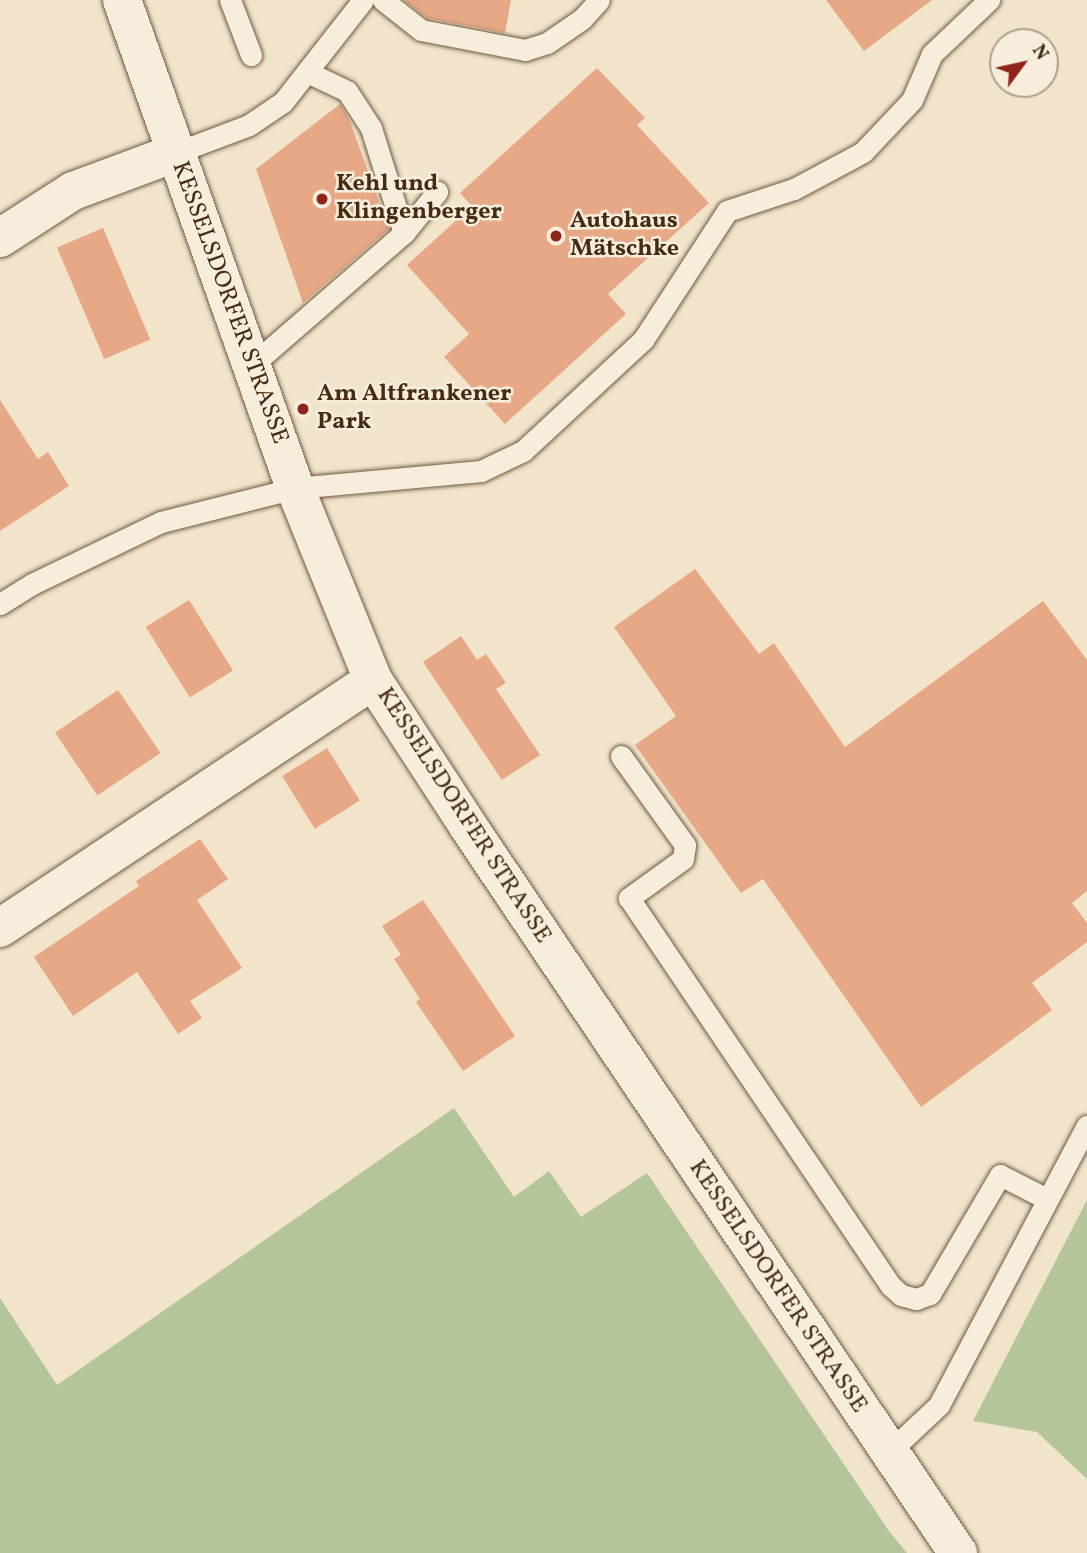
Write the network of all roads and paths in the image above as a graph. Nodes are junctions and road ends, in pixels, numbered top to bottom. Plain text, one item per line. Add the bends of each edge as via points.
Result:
1 (122, 0) edge
2 (230, 0) edge
3 (363, 0) edge
4 (383, 0) edge
5 (599, 0) edge
6 (989, 0) edge
7 (251, 55) dead end
8 (307, 72) junction
9 (175, 153) junction
10 (436, 192) dead end
11 (404, 233) junction
12 (0, 238) edge
13 (252, 365) junction
14 (295, 488) junction
15 (0, 604) edge
16 (373, 680) junction
17 (621, 756) dead end
18 (0, 928) edge
19 (1087, 1126) edge
20 (1047, 1199) junction
21 (888, 1453) junction
22 (958, 1553) edge

1 - 9 main road, KESSELSDORFER STRASSE
2 - 7 lane
3 - 8 lane
4 - 5 lane via 421,30 525,50 547,43 582,19
6 - 14 lane via 932,54 912,100 863,152 794,189 727,211 643,340 523,451 481,471
8 - 9 lane via 283,102 249,125
8 - 11 lane via 347,91 371,128
9 - 12 main road via 73,191
9 - 13 main road, KESSELSDORFER STRASSE
10 - 11 lane
11 - 13 lane
13 - 14 main road, KESSELSDORFER STRASSE
14 - 15 lane via 162,523 32,584
14 - 16 main road, KESSELSDORFER STRASSE
16 - 18 main road
16 - 21 main road, KESSELSDORFER STRASSE
17 - 20 lane via 685,845 683,859 629,898 891,1286 916,1299 930,1294 1000,1175
19 - 20 lane
20 - 21 lane via 939,1405
21 - 22 main road, KESSELSDORFER STRASSE

